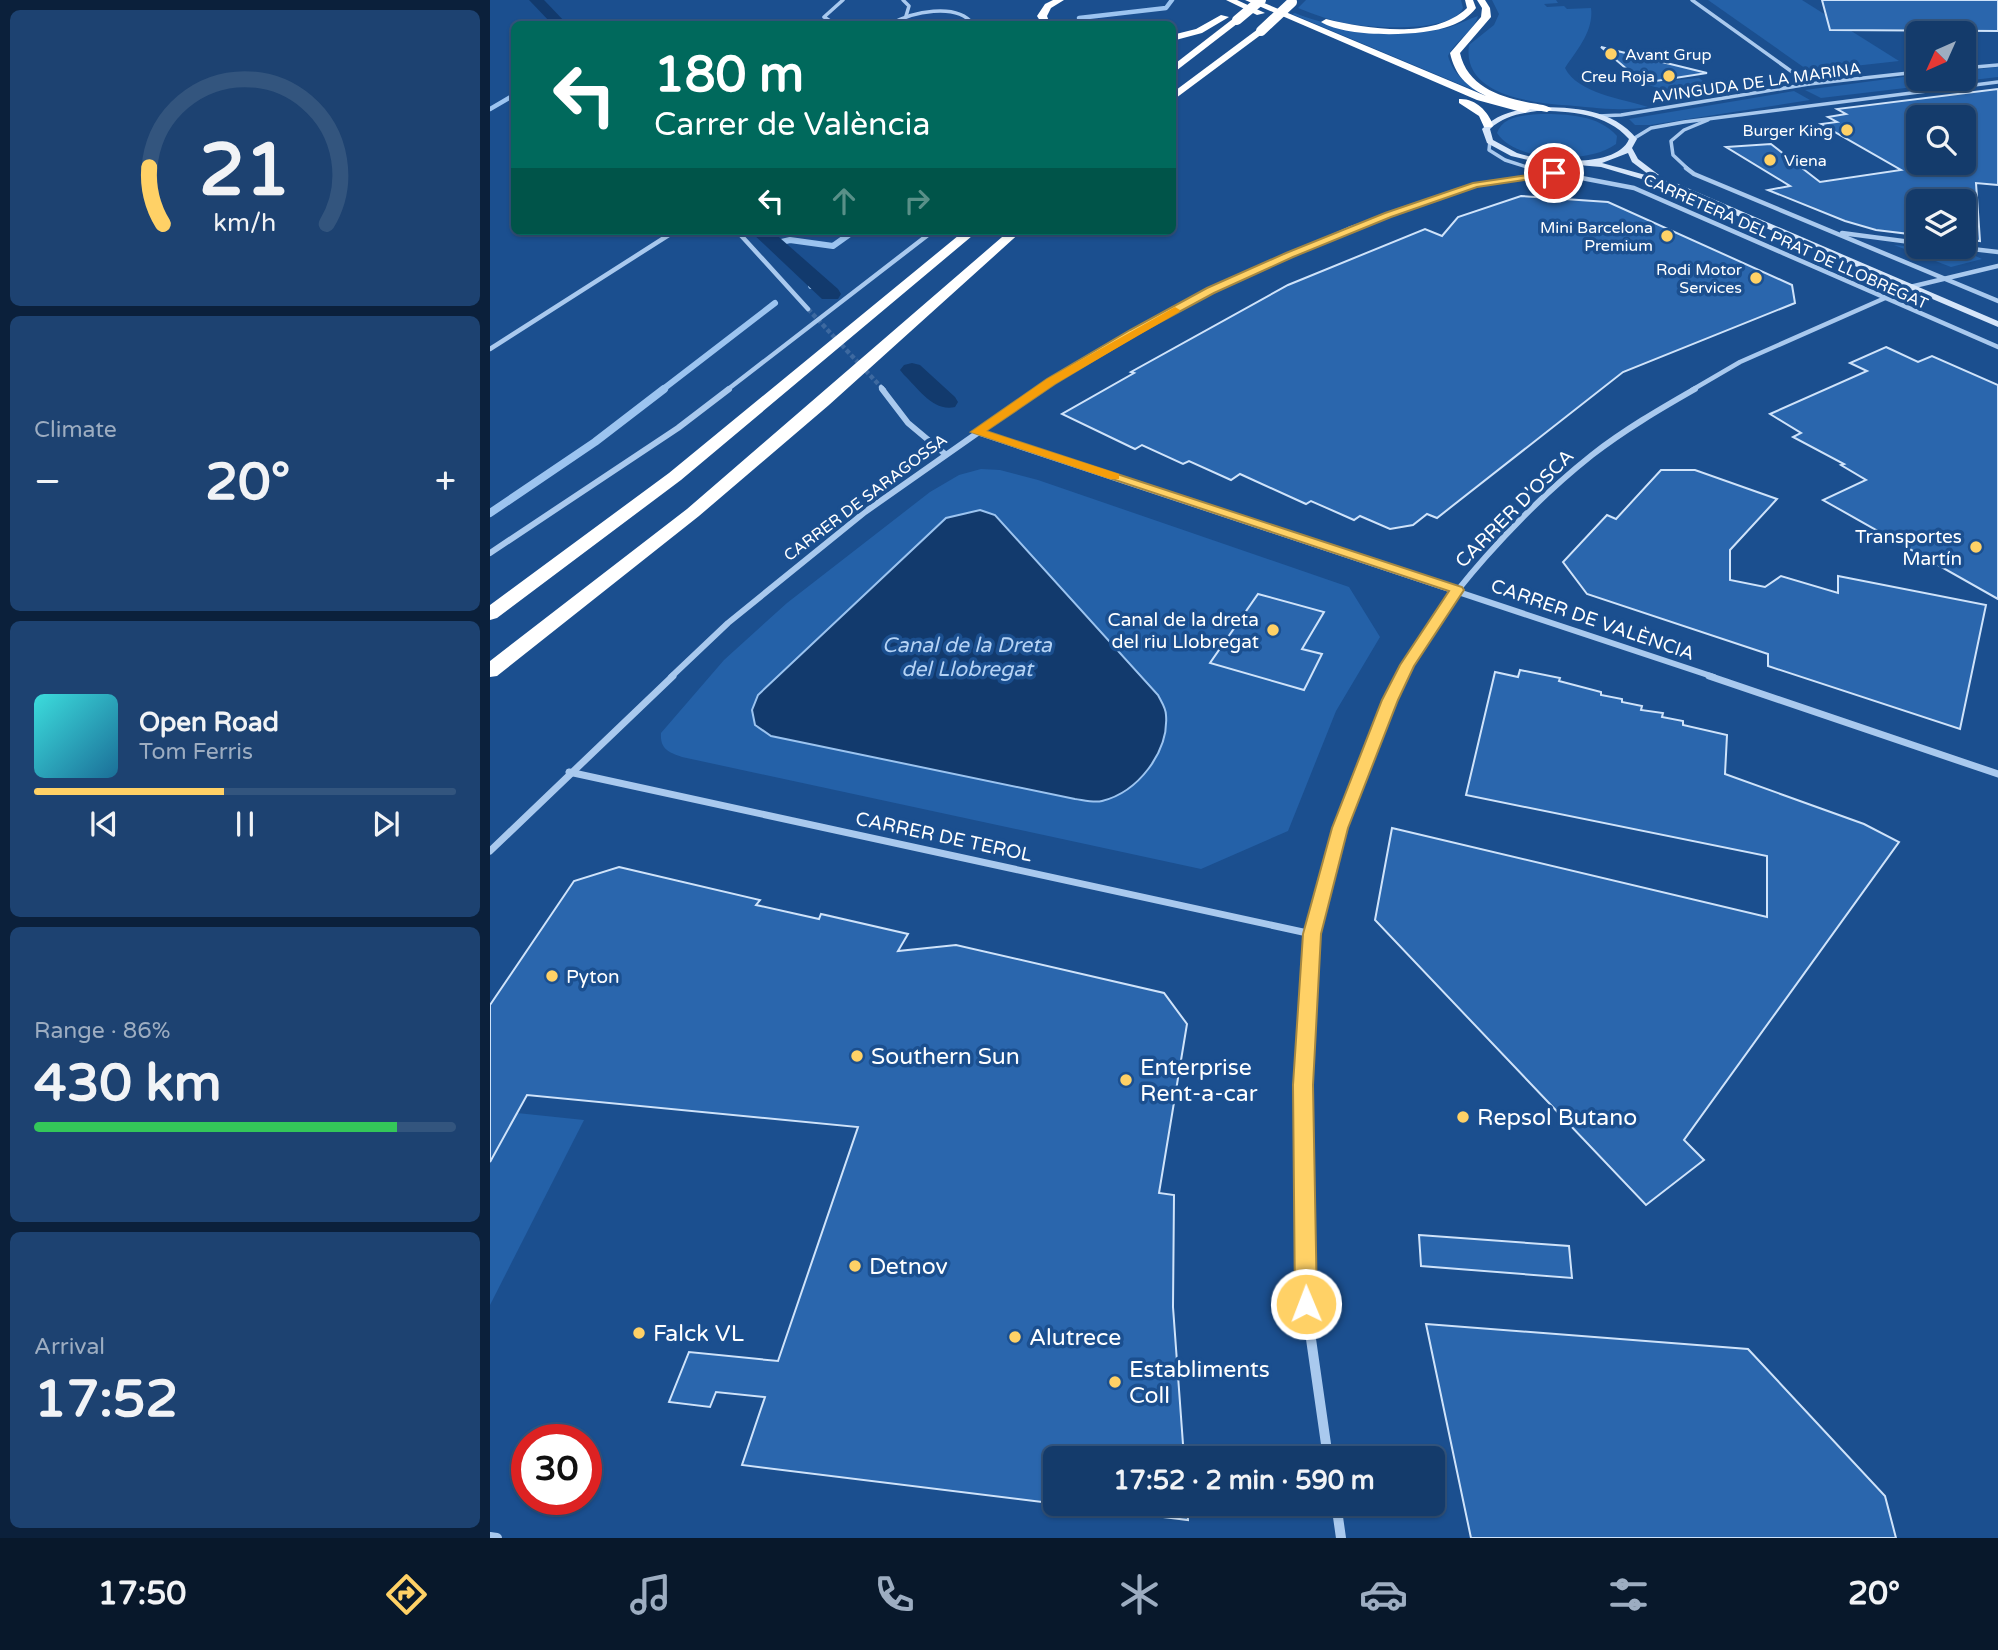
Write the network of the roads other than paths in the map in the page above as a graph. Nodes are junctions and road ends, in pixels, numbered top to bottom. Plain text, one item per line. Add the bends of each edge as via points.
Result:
1 (842, 0) edge
2 (903, 0) edge
3 (1042, 0) edge
4 (1060, 0) edge
5 (1230, 0) edge
6 (1244, 0) edge
7 (1250, 0) edge
8 (1261, 0) edge
9 (1268, 0) edge
10 (1469, 0) edge
11 (1481, 0) edge
12 (1692, 0) edge
13 (1290, 1) edge
14 (1218, 2) dead end
15 (1032, 7) dead end
16 (906, 16) junction
17 (830, 21) edge
18 (896, 21) edge
19 (970, 21) edge
20 (1044, 21) edge
21 (1278, 27) dead end
22 (1176, 37) edge
23 (1998, 65) edge
24 (1976, 67) edge
25 (1176, 68) edge
26 (1906, 73) edge
27 (1998, 82) edge
28 (1809, 84) junction
29 (1422, 86) dead end
30 (1444, 92) junction
31 (1176, 94) edge
32 (1547, 109) junction
33 (1525, 110) junction
34 (1598, 116) junction
35 (1708, 120) junction
36 (1488, 125) junction
37 (1633, 139) junction
38 (1490, 141) junction
39 (1629, 149) junction
40 (1573, 163) junction
41 (1554, 173) junction
42 (1675, 186) junction
43 (1736, 192) joint
44 (1834, 232) junction
45 (669, 235) edge
46 (741, 235) edge
47 (928, 235) edge
48 (967, 235) edge
49 (1011, 235) edge
50 (1906, 241) edge
51 (1976, 249) edge
52 (1998, 252) edge
53 (1998, 266) edge
54 (1942, 278) junction
55 (1910, 287) junction
56 (1885, 298) junction
57 (1998, 301) edge
58 (808, 309) tunnel mouth
59 (1998, 324) edge
60 (1998, 347) edge
61 (490, 349) edge
62 (881, 387) tunnel mouth
63 (977, 432) junction
64 (945, 454) junction
65 (490, 553) edge
66 (1457, 590) junction
67 (490, 614) edge
68 (490, 671) edge
69 (569, 772) junction
70 (1998, 774) edge
71 (490, 851) edge
72 (1312, 934) junction
73 (1326, 1446) edge
74 (1338, 1516) edge
75 (490, 1537) edge
76 (497, 1538) edge
77 (1342, 1538) edge

1 - 17 street via 824,17
2 - 16 street via 909,6
3 - 15 highway
4 - 20 highway via 1044,11
5 - 30 highway
6 - 22 highway via 1206,28
7 - 33 highway via 1481,98
8 - 25 highway, bridge
9 - 10 highway via 1344,27 1399,31 1461,19 1472,8
11 - 32 highway via 1486,17 1455,53 1455,62 1472,83 1505,100
12 - 28 street
13 - 31 highway, bridge
14 - 21 highway
16 - 18 street
16 - 19 street via 946,12
23 - 24 street
26 - 28 street, AVINGUDA DE LA MARINA
27 - 35 street, AVINGUDA DE LA MARINA
28 - 34 street, AVINGUDA DE LA MARINA
29 - 30 highway
30 - 36 highway via 1478,109
32 - 33 street
32 - 34 street
33 - 36 street via 1498,117
34 - 37 street via 1622,126
35 - 37 street, AVINGUDA DE LA MARINA via 1651,128
35 - 43 street, AVINGUDA DE LA MARINA via 1672,136 1671,153 1694,174
36 - 38 street
37 - 39 street
38 - 40 street via 1514,154
38 - 41 street, CARRETERA DEL PRAT DE LLOBREGAT via 1489,150 1500,159
39 - 40 street via 1607,159
39 - 42 street via 1635,160
40 - 42 street via 1602,165
41 - 56 street, CARRETERA DEL PRAT DE LLOBREGAT via 1634,188
41 - 63 street, CARRER DE SARAGOSSA via 1476,185 1349,229 1211,290 1051,382
42 - 55 street
43 - 44 street, CARRETERA DEL PRAT DE LLOBREGAT
44 - 50 street
44 - 54 street, CARRETERA DEL PRAT DE LLOBREGAT
45 - 61 street
46 - 58 street
47 - 65 street via 678,429
48 - 67 highway via 553,571
49 - 68 highway via 669,533
51 - 52 street
53 - 54 street, CARRER D'OSCA
54 - 55 street, CARRER D'OSCA
54 - 57 street, CARRETERA DEL PRAT DE LLOBREGAT
55 - 56 street, CARRER D'OSCA
55 - 59 street
56 - 60 street, CARRETERA DEL PRAT DE LLOBREGAT
56 - 66 street, CARRER D'OSCA via 1740,362 1642,420 1547,495
62 - 64 street via 908,423
63 - 64 street, CARRER DE SARAGOSSA
63 - 66 street, CARRER DE VALÈNCIA
64 - 69 street, CARRER DE SARAGOSSA via 864,512 727,623
66 - 70 street, CARRER DE VALÈNCIA
66 - 72 street, CARRER D'OSCA via 1407,665 1390,700 1340,828
69 - 71 street, CARRER DE SARAGOSSA
69 - 72 street, CARRER DE TEROL
72 - 73 street, CARRER D'OSCA via 1303,1085 1306,1304
74 - 77 street
75 - 76 street

